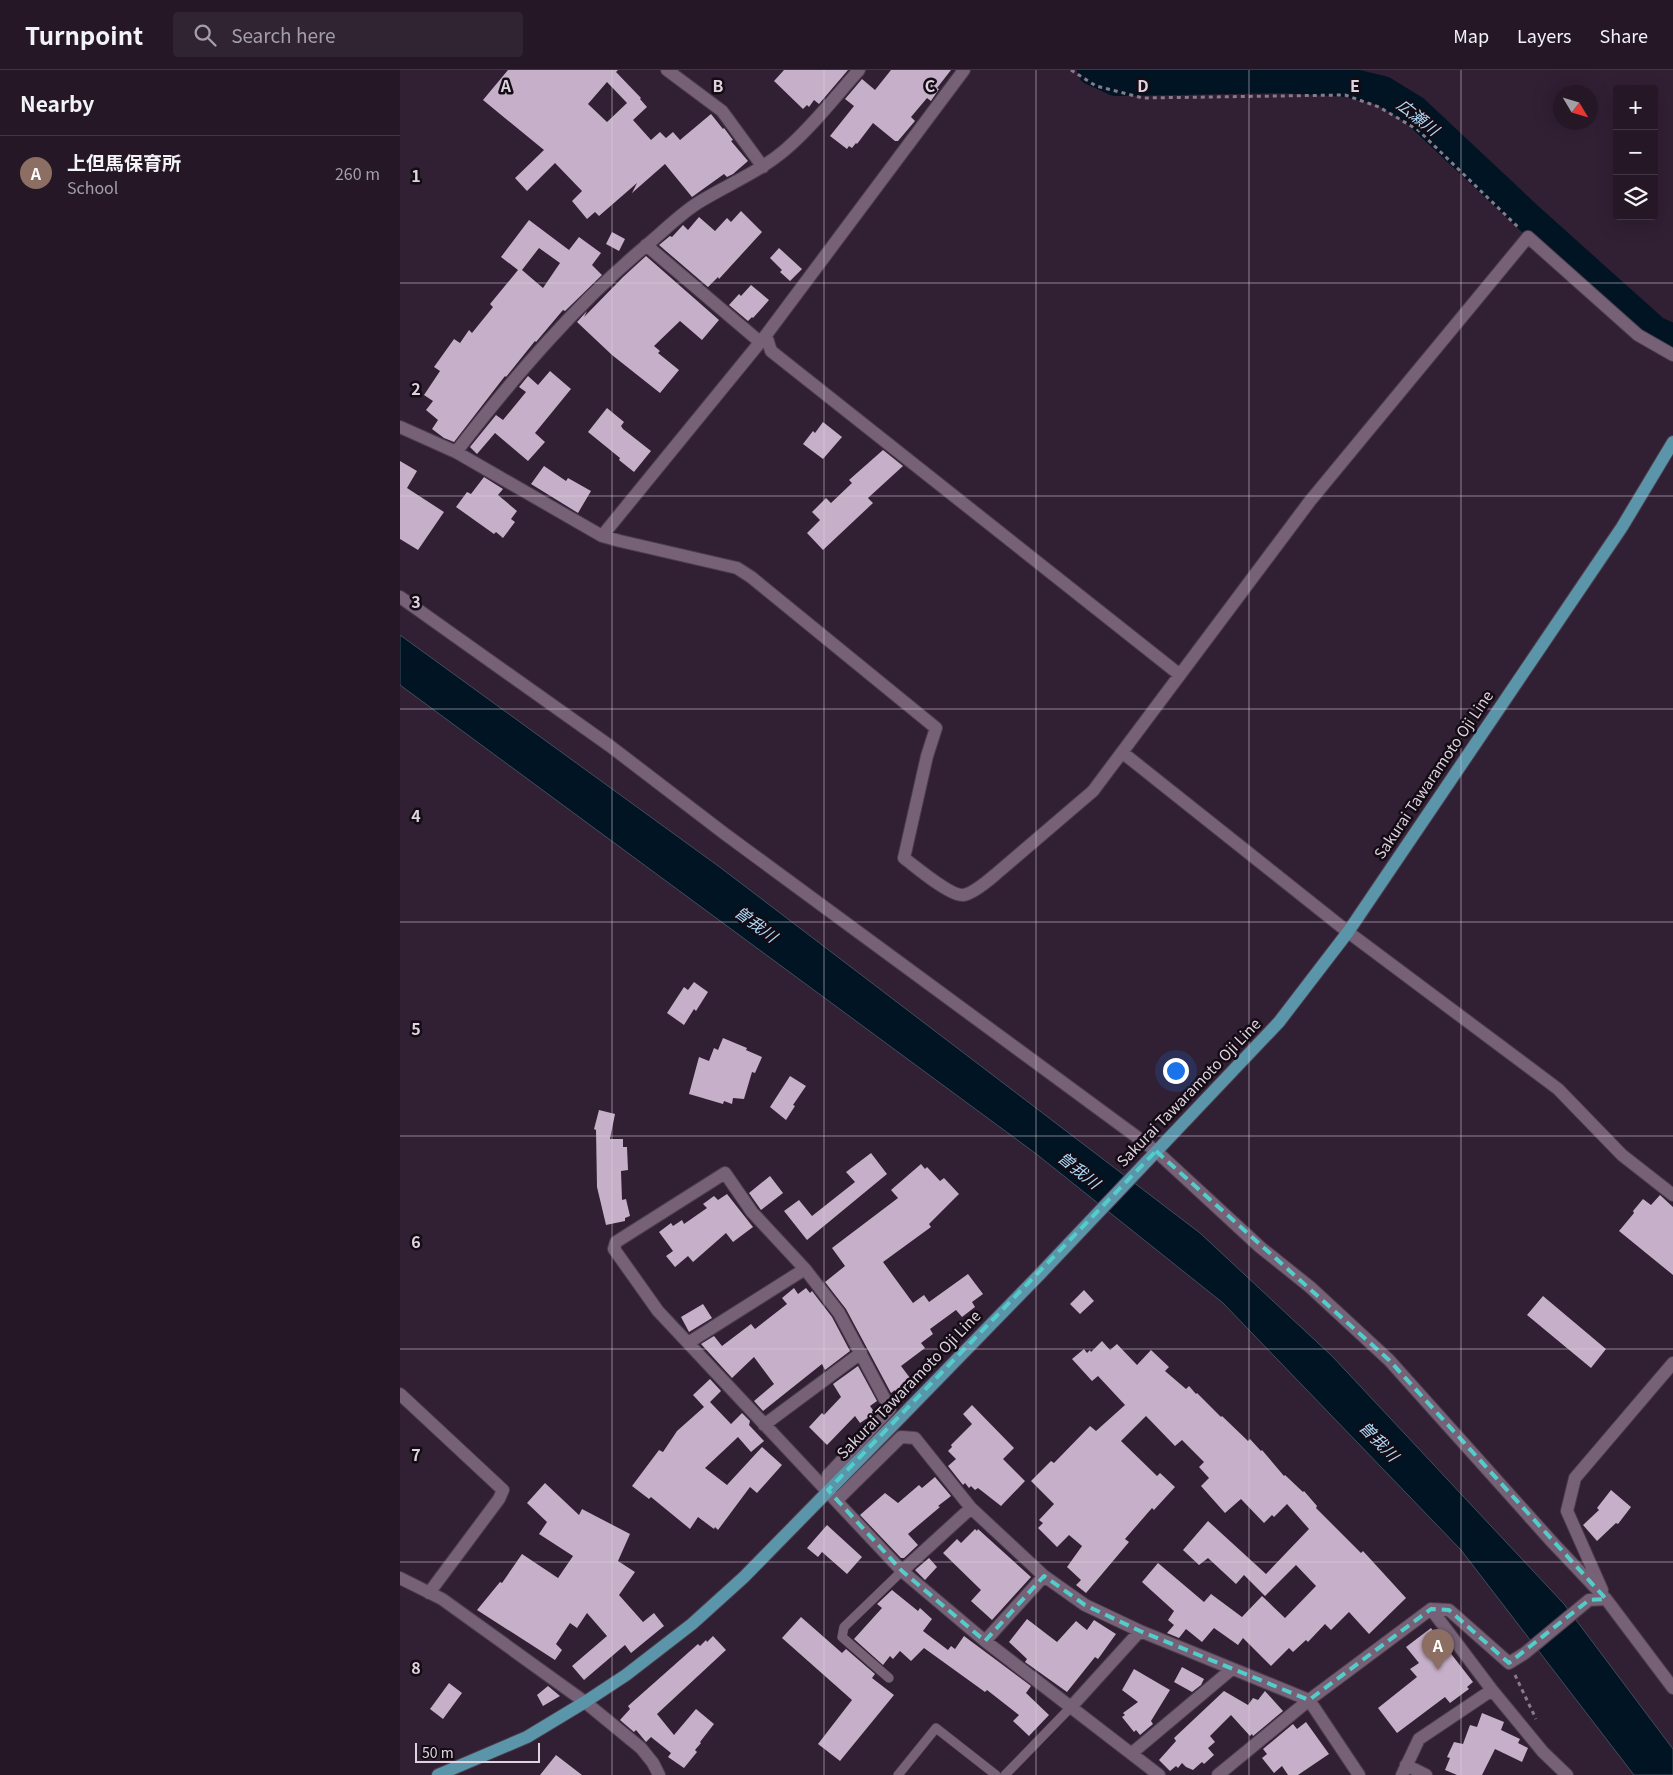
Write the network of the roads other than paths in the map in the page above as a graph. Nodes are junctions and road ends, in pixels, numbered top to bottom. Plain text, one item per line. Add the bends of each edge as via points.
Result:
1 (667, 70) edge
2 (859, 70) edge
3 (964, 70) edge
4 (763, 166) junction
5 (646, 245) junction
6 (763, 339) junction
7 (1673, 355) edge
8 (400, 427) edge
9 (1673, 442) edge
10 (456, 452) junction
11 (602, 536) junction
12 (400, 597) edge
13 (1180, 676) junction
14 (1123, 753) junction
15 (1348, 932) junction
16 (1154, 1153) junction
17 (1673, 1195) edge
18 (805, 1269) junction
19 (688, 1342) junction
20 (861, 1353) junction
21 (1673, 1363) edge
22 (400, 1394) edge
23 (764, 1425) junction
24 (828, 1490) junction
25 (837, 1500) junction
26 (971, 1508) junction
27 (902, 1571) junction
28 (1044, 1576) junction
29 (400, 1578) edge
30 (429, 1593) junction
31 (1606, 1599) junction
32 (1431, 1609) junction
33 (1140, 1631) junction
34 (985, 1641) junction
35 (1232, 1669) junction
36 (889, 1678) dead end
37 (1673, 1688) edge
38 (1492, 1690) junction
39 (1309, 1700) junction
40 (585, 1702) junction
41 (1070, 1707) junction
42 (1132, 1753) junction
43 (1404, 1770) edge
44 (438, 1775) edge
45 (659, 1775) edge
46 (898, 1775) edge
47 (996, 1775) edge
48 (1005, 1775) edge
49 (1159, 1775) edge
50 (1218, 1775) edge
51 (1360, 1775) edge
52 (1426, 1775) edge
53 (1567, 1775) edge

1 - 4 street via 722,111
2 - 4 street via 785,150
3 - 6 street
4 - 5 street via 699,202
5 - 6 street
5 - 10 street via 570,317
6 - 11 street
6 - 13 street via 771,351
7 - 13 street via 1638,335 1528,237 1310,501
8 - 10 street
9 - 15 main road, Sakurai Tawaramoto Oji Line via 1622,527
10 - 11 street
11 - 14 street via 737,568 936,728 904,858 953,894 965,895 982,886 1093,791
12 - 16 street via 610,746
13 - 14 street
14 - 15 street
15 - 16 main road, Sakurai Tawaramoto Oji Line via 1279,1022
15 - 17 street via 1558,1089 1622,1155
16 - 24 main road, Sakurai Tawaramoto Oji Line
16 - 31 street via 1310,1287 1389,1360
18 - 19 street
18 - 19 street via 752,1212 725,1173 616,1242 614,1249 658,1311
18 - 20 street via 839,1313
19 - 23 street
20 - 23 street
20 - 24 street via 890,1409 828,1475
21 - 31 street via 1575,1478 1567,1511
22 - 30 street via 503,1490
23 - 24 street
24 - 25 street
24 - 40 main road, Sakurai Tawaramoto Oji Line via 744,1577 692,1624
25 - 26 street via 901,1436 915,1438
25 - 27 street
26 - 27 street
26 - 28 street
27 - 34 street
27 - 36 lane via 844,1627 842,1637
28 - 33 street via 1085,1605
28 - 34 street
29 - 30 street
30 - 40 street via 442,1599
31 - 32 street via 1589,1600 1509,1663 1448,1610
31 - 37 street
32 - 38 street
32 - 39 street
33 - 35 street
33 - 41 street
34 - 41 street
35 - 39 street
35 - 42 street
38 - 43 street via 1419,1739
38 - 53 street via 1543,1752
39 - 50 street
39 - 51 street
40 - 44 main road, Sakurai Tawaramoto Oji Line via 528,1738
40 - 45 street via 641,1748
41 - 42 street
41 - 48 lane
42 - 49 street
43 - 52 street
46 - 47 lane via 936,1728

